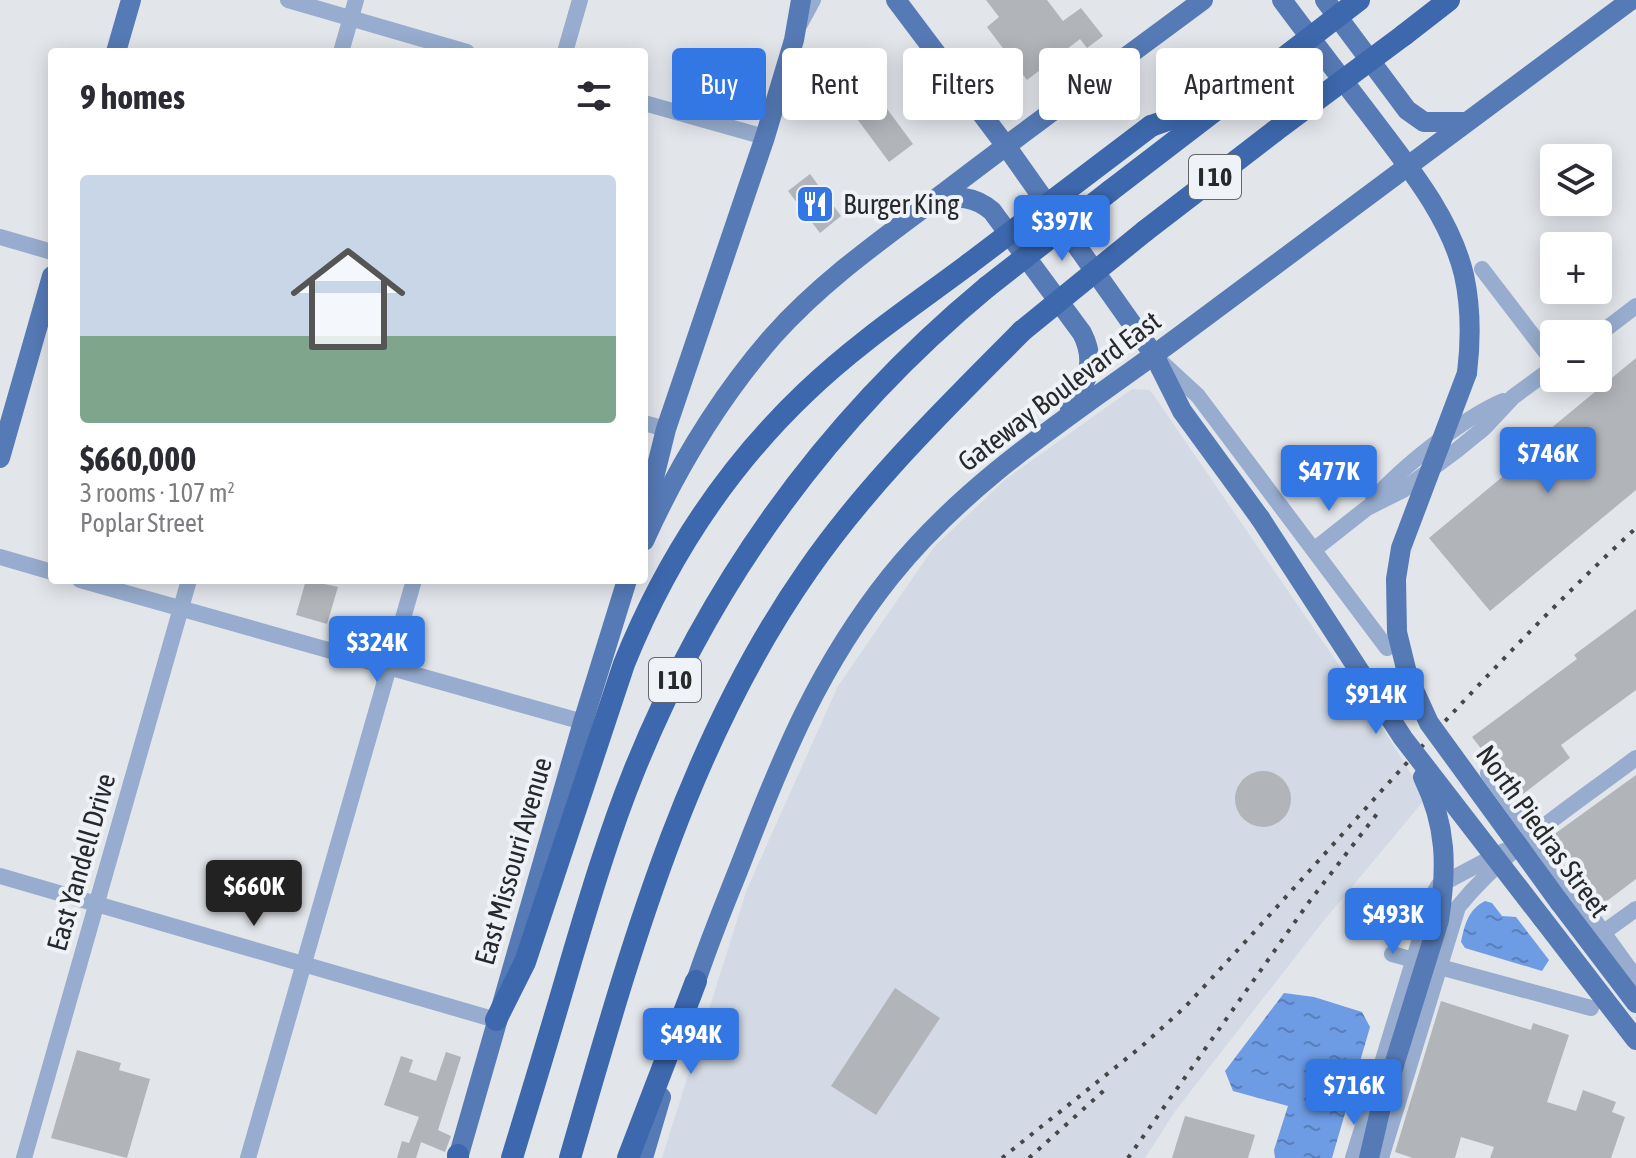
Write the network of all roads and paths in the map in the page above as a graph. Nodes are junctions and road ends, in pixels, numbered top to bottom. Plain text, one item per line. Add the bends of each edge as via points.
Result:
1 (131, 0) edge
2 (288, 0) edge
3 (356, 0) edge
4 (580, 0) edge
5 (801, 0) edge
6 (813, 0) edge
7 (896, 0) edge
8 (1203, 0) edge
9 (1282, 0) edge
10 (1325, 0) edge
11 (1359, 0) edge
12 (1631, 0) edge
13 (1448, 2) edge
14 (351, 18) junction
15 (794, 40) junction
16 (117, 48) edge
17 (342, 48) edge
18 (453, 48) edge
19 (566, 48) edge
20 (1296, 48) edge
21 (648, 104) edge
22 (1167, 120) edge
23 (1202, 120) edge
24 (1467, 122) junction
25 (765, 137) junction
26 (1006, 146) junction
27 (1408, 166) junction
28 (927, 205) junction
29 (0, 237) edge
30 (48, 251) edge
31 (1482, 269) dead end
32 (48, 290) edge
33 (1636, 306) edge
34 (1612, 324) edge
35 (1540, 346) edge
36 (1154, 355) junction
37 (1540, 376) edge
38 (1063, 419) junction
39 (648, 424) edge
40 (666, 429) junction
41 (0, 458) edge
42 (648, 502) edge
43 (648, 532) edge
44 (1315, 549) junction
45 (0, 557) edge
46 (48, 571) edge
47 (94, 584) edge
48 (188, 584) edge
49 (413, 584) edge
50 (626, 584) edge
51 (181, 609) junction
52 (1387, 648) dead end
53 (389, 666) junction
54 (583, 722) junction
55 (1403, 738) junction
56 (1636, 758) edge
57 (1488, 773) dead end
58 (1533, 835) junction
59 (0, 876) edge
60 (96, 904) junction
61 (1636, 909) edge
62 (1604, 932) junction
63 (1392, 954) dead end
64 (1413, 960) junction
65 (303, 963) junction
66 (1439, 967) junction
67 (1636, 978) edge
68 (696, 981) junction
69 (1636, 1003) edge
70 (1591, 1008) dead end
71 (496, 1020) junction
72 (1636, 1040) edge
73 (458, 1157) edge
74 (24, 1158) edge
75 (248, 1158) edge
76 (512, 1158) edge
77 (570, 1158) edge
78 (628, 1158) edge
79 (643, 1158) edge
80 (1353, 1158) edge
81 (1369, 1158) edge
82 (1381, 1158) edge

1 - 16 main road
2 - 14 street
3 - 14 street
4 - 19 street
5 - 15 main road
6 - 15 street
7 - 26 main road, North Piedras Street
8 - 26 main road
9 - 27 main road, North Piedras Street
10 - 24 main road via 1407,110 1424,122
11 - 20 highway, I 10, bridge
12 - 24 main road, Gateway Boulevard East
13 - 77 highway, I 10, bridge via 1022,331 894,462 845,521 807,572 744,677 701,765 635,933
14 - 17 street
14 - 18 street
15 - 25 main road
21 - 25 street
22 - 71 highway, bridge via 1151,126 875,333 806,391 736,469 688,537 641,622 525,962
23 - 76 highway, I 10, bridge via 946,320 837,433 789,491 737,569 646,743 610,836
24 - 27 main road, Gateway Boulevard East
25 - 40 main road
26 - 28 main road
26 - 36 main road, North Piedras Street
27 - 36 main road, Gateway Boulevard East
27 - 69 main road, North Piedras Street, bridge via 1445,227 1463,274 1470,350 1467,373 1401,548 1397,632 1408,677 1429,723
28 - 38 main road via 951,197 976,199 992,211 1082,333 1090,369
28 - 43 main road via 824,285 772,338 696,439
29 - 30 street
31 - 35 street
32 - 41 main road
33 - 34 street
36 - 38 main road, Gateway Boulevard East
36 - 44 street, North Piedras Street via 1198,396
36 - 55 main road, North Piedras Street, bridge via 1182,411 1260,518
37 - 44 street via 1457,450
38 - 68 main road, Gateway Boulevard East via 986,478 927,535 834,656 782,758
39 - 40 street
40 - 42 main road
44 - 52 street, North Piedras Street
45 - 46 street
47 - 51 street
48 - 51 street, East Yandell Drive
49 - 53 street
50 - 54 main road, East Missouri Avenue
51 - 53 street
51 - 60 street, East Yandell Drive
53 - 54 street
53 - 65 street
54 - 71 main road, East Missouri Avenue
55 - 72 main road, North Piedras Street, bridge
55 - 81 main road, bridge via 1439,813 1445,877 1439,920
56 - 58 street
57 - 58 street, North Piedras Street
58 - 62 street, North Piedras Street
58 - 64 street via 1438,886
58 - 66 street via 1458,907
59 - 60 street
60 - 65 street
60 - 74 street, East Yandell Drive
61 - 62 street
62 - 67 street, North Piedras Street
63 - 64 street
64 - 66 street
64 - 80 street
65 - 71 street
65 - 75 street
66 - 70 street
66 - 82 street
68 - 78 highway
68 - 79 main road, Gateway Boulevard East
71 - 73 main road, East Missouri Avenue

